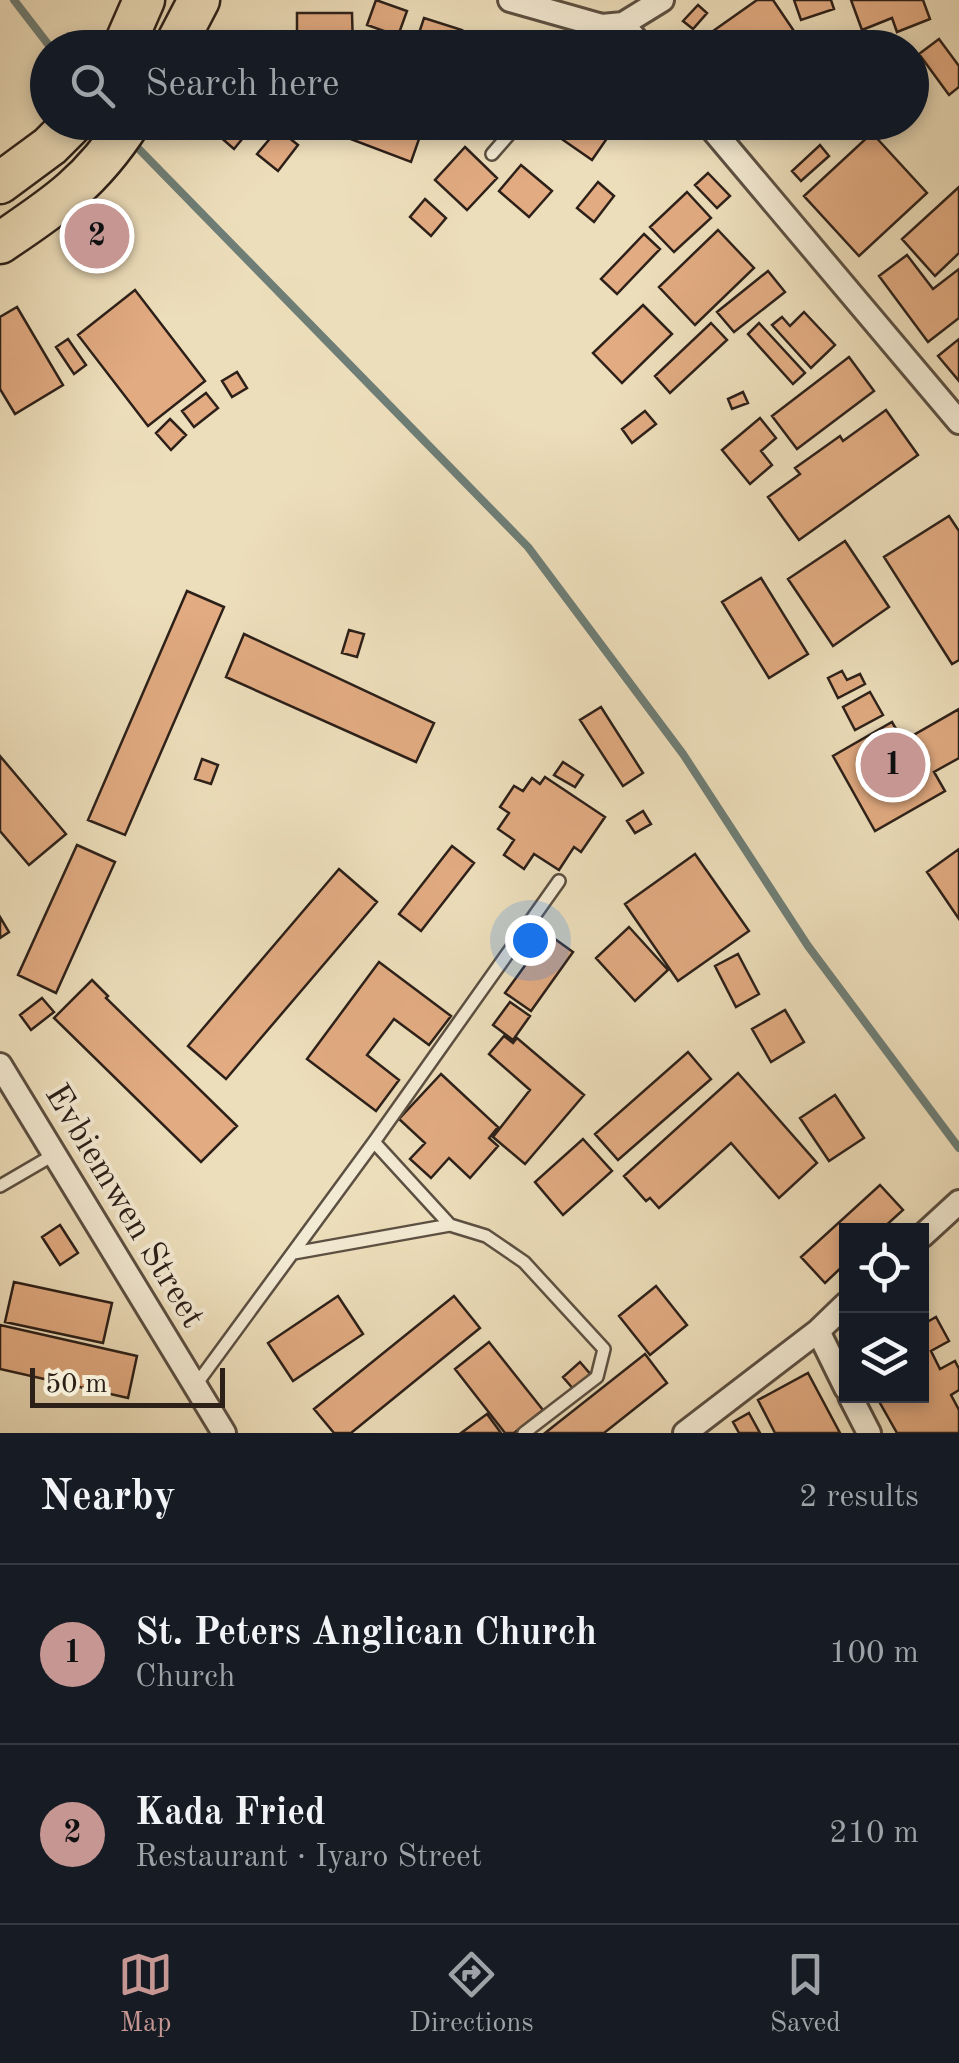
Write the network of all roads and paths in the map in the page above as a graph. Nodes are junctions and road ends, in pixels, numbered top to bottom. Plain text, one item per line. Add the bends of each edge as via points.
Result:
1 (144, 0) edge
2 (510, 0) edge
3 (662, 0) edge
4 (202, 3) edge
5 (612, 25) junction
6 (131, 30) edge
7 (185, 30) edge
8 (606, 30) edge
9 (619, 30) edge
10 (56, 140) edge
11 (118, 140) edge
12 (504, 140) edge
13 (721, 140) edge
14 (492, 154) dead end
15 (0, 183) edge
16 (0, 243) edge
17 (959, 422) edge
18 (558, 881) dead end
19 (0, 1065) edge
20 (374, 1142) junction
21 (54, 1154) junction
22 (0, 1186) edge
23 (959, 1202) edge
24 (450, 1224) junction
25 (929, 1230) edge
26 (294, 1253) junction
27 (839, 1311) edge
28 (818, 1331) junction
29 (839, 1374) edge
30 (195, 1386) junction
31 (854, 1403) edge
32 (224, 1433) edge
33 (524, 1433) edge
34 (685, 1433) edge
35 (870, 1433) edge

1 - 6 highway
2 - 5 street
3 - 5 street
4 - 7 highway
5 - 8 lane
5 - 9 street
10 - 15 highway
11 - 16 highway via 66,198
12 - 14 lane
13 - 17 street
18 - 20 lane
19 - 21 street, Evbiemwen Street
20 - 24 lane
20 - 26 lane
21 - 22 lane
21 - 30 street, Evbiemwen Street
23 - 25 street
24 - 26 lane
24 - 33 lane via 486,1236 524,1262 604,1348 596,1377
26 - 30 lane
27 - 28 street
28 - 29 street
28 - 34 street
30 - 32 street, Evbiemwen Street
31 - 35 street

